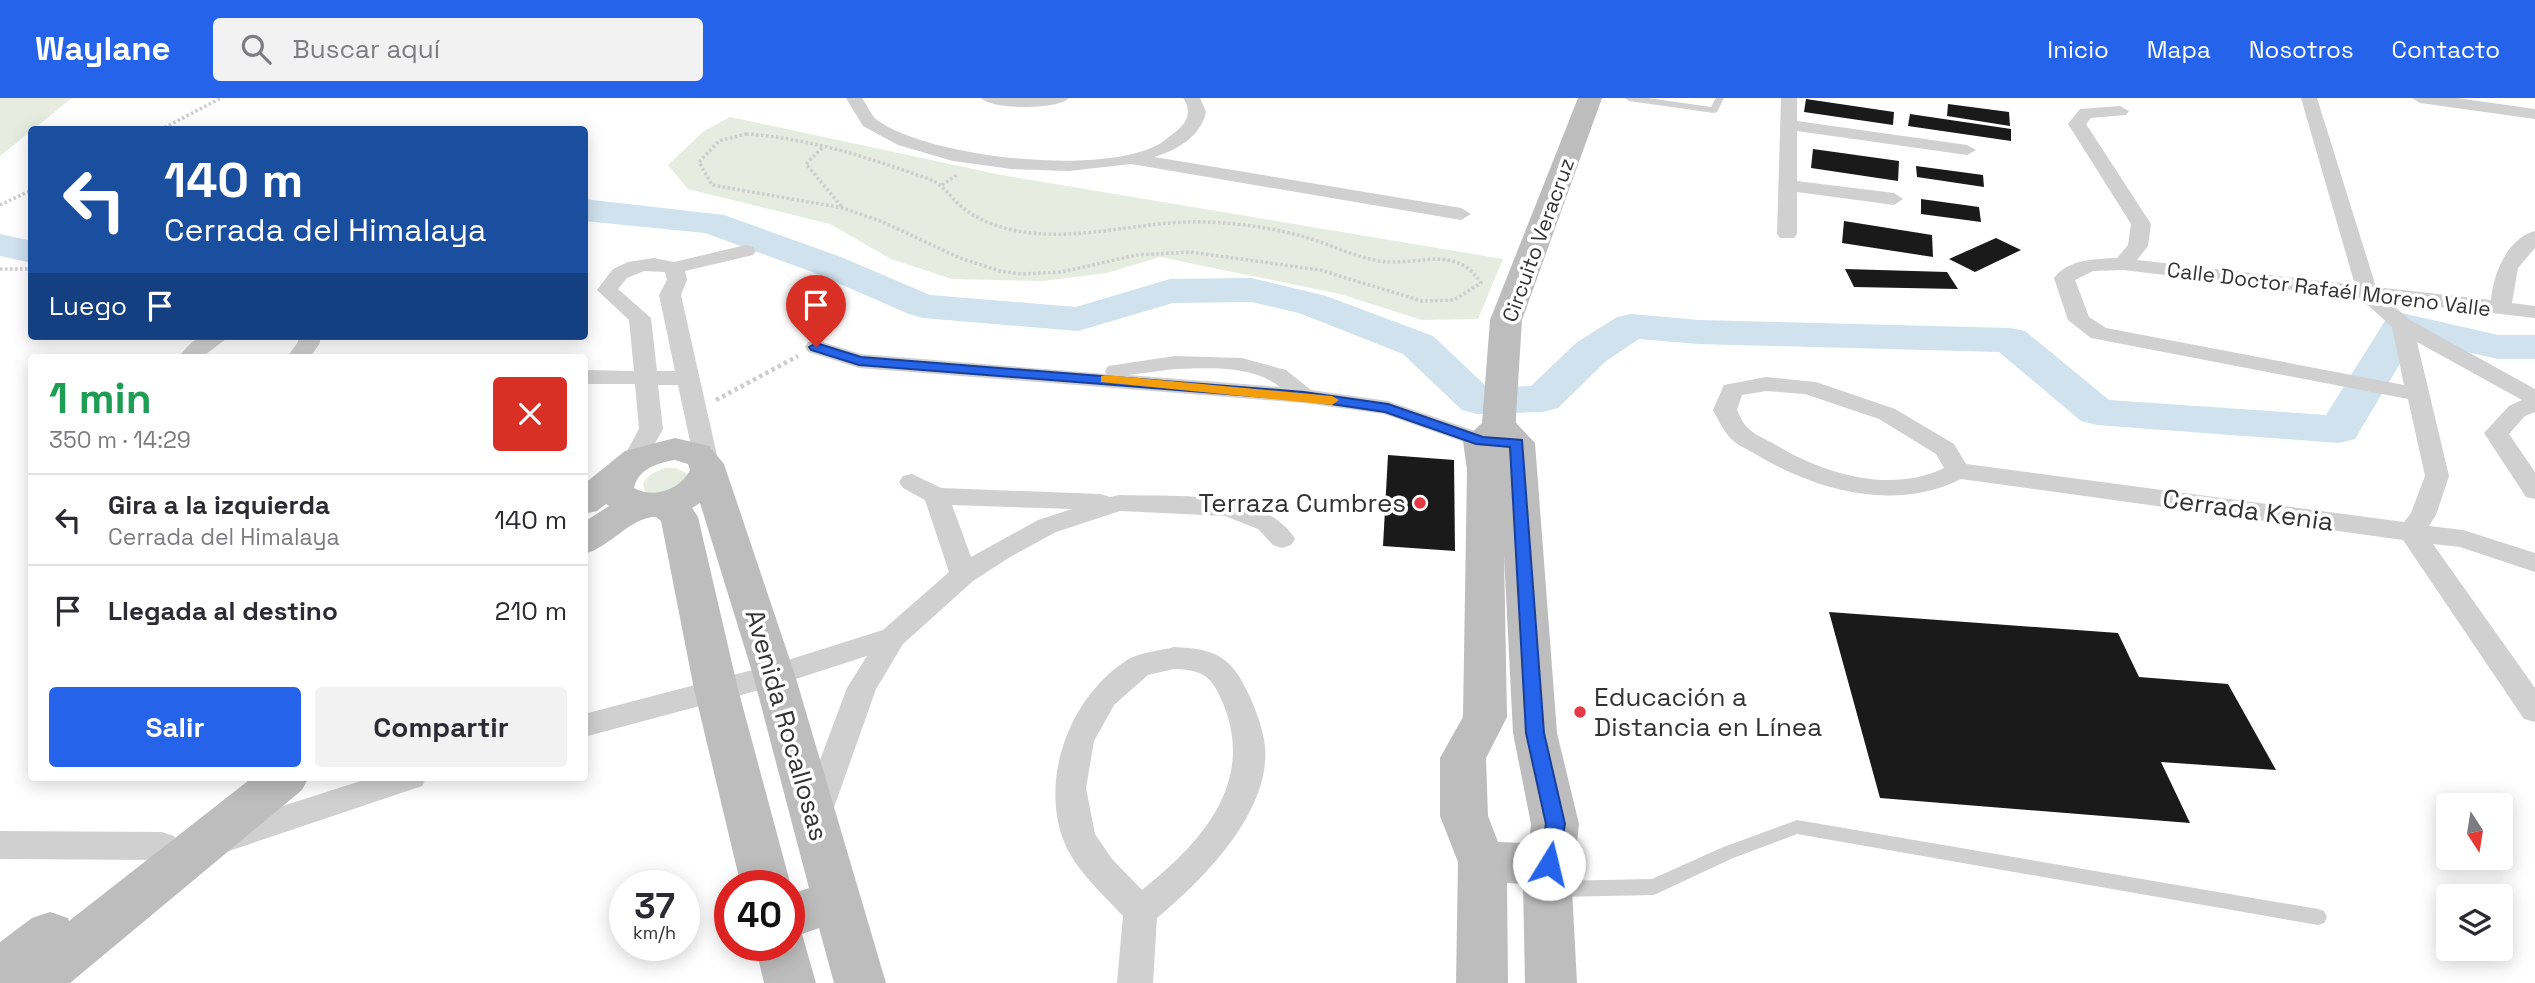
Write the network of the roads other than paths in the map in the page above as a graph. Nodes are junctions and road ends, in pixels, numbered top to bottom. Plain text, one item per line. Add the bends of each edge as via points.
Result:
1 (854, 98) edge
2 (989, 98) edge
3 (1061, 98) edge
4 (1191, 98) edge
5 (1590, 98) edge
6 (1629, 98) edge
7 (1720, 98) edge
8 (1789, 98) edge
9 (2309, 98) edge
10 (2420, 98) edge
11 (2120, 111) dead end
12 (2535, 114) edge
13 (1789, 125) junction
14 (1967, 150) dead end
15 (1132, 159) junction
16 (1788, 185) junction
17 (1894, 200) dead end
18 (1461, 214) dead end
19 (1787, 234) dead end
20 (2535, 237) edge
21 (746, 251) dead end
22 (2123, 264) junction
23 (674, 268) junction
24 (612, 280) junction
25 (588, 282) edge
26 (2368, 295) junction
27 (2501, 309) junction
28 (2535, 312) edge
29 (2402, 325) junction
30 (212, 340) edge
31 (816, 347) road end
32 (192, 354) edge
33 (588, 377) edge
34 (690, 378) junction
35 (647, 379) junction
36 (2417, 394) junction
37 (2535, 401) edge
38 (1499, 431) junction
39 (707, 465) junction
40 (1958, 471) junction
41 (912, 482) dead end
42 (638, 487) junction
43 (2535, 491) edge
44 (936, 496) junction
45 (588, 501) edge
46 (1119, 503) junction
47 (2411, 531) junction
48 (588, 537) edge
49 (1282, 539) dead end
50 (2535, 563) edge
51 (963, 574) junction
52 (893, 638) junction
53 (774, 675) junction
54 (716, 689) junction
55 (2535, 710) edge
56 (588, 725) edge
57 (241, 781) edge
58 (280, 781) edge
59 (398, 781) edge
60 (815, 817) junction
61 (0, 845) edge
62 (182, 846) junction
63 (1482, 862) junction
64 (762, 870) edge
65 (1548, 876) junction
66 (837, 899) junction
67 (805, 911) edge
68 (1140, 911) junction
69 (2318, 917) dead end
70 (785, 961) edge
71 (0, 973) edge
72 (30, 983) edge
73 (790, 983) edge
74 (860, 983) edge
75 (1135, 983) edge
76 (1482, 983) edge
77 (1551, 983) edge

1 - 15 street via 867,122 895,138 934,151 1035,167 1071,168
2 - 3 street via 1027,103
4 - 15 street via 1198,110 1189,132 1169,146
5 - 38 street, Circuito Veracruz via 1506,320
6 - 7 lane via 1714,110
8 - 13 street
9 - 26 street
10 - 12 street
11 - 22 street via 2085,113 2077,124 2141,224 2138,246
13 - 14 street
13 - 16 street
15 - 18 street
16 - 17 street
16 - 19 street
20 - 27 street via 2513,257 2502,287
21 - 23 street
22 - 26 street, Calle Doctor Rafaél Moreno Valle
22 - 36 street, Calle Doctor Rafaél Moreno Valle via 2089,265 2064,278 2080,320 2099,333
23 - 24 street via 650,262 623,269
23 - 34 street, Avenida Rocallosas via 677,280 670,295
24 - 25 street
24 - 35 street via 607,290 640,318
26 - 27 street, Calle Doctor Rafaél Moreno Valle
26 - 29 street
27 - 28 street, Calle Doctor Rafaél Moreno Valle
29 - 36 street
29 - 37 street
30 - 32 street
31 - 38 street via 859,361 1304,396
33 - 35 street
34 - 35 street
34 - 39 street, Avenida Rocallosas
35 - 42 street via 651,429
36 - 47 street via 2437,476 2423,515
37 - 43 street via 2517,411 2496,433
38 - 63 street via 1485,470 1485,718 1463,758 1464,816
38 - 65 street via 1535,733 1556,824
39 - 42 street via 700,486 678,499
39 - 42 street via 698,454 675,449 646,455
39 - 53 street, Avenida Rocallosas
40 - 40 street via 1945,449 1887,414 1808,387 1766,384 1732,390 1725,410 1739,433 1793,467 1837,482 1874,487 1930,485
40 - 47 street, Cerrada Kenia
41 - 44 street
42 - 45 street
42 - 48 street
42 - 54 street, Avenida Rocallosas via 679,517
44 - 46 street
44 - 51 street
46 - 49 street via 1228,508 1268,523
46 - 51 street via 1047,526
47 - 50 street, Cerrada Kenia via 2463,538
47 - 55 street
51 - 52 street
52 - 53 street
52 - 60 street via 862,688
53 - 54 street
53 - 60 street, Avenida Rocallosas
54 - 56 street
54 - 64 street, Avenida Rocallosas
57 - 62 street
58 - 62 street
59 - 62 street
60 - 66 street, Avenida Rocallosas
61 - 62 street
62 - 71 street
62 - 72 street
63 - 65 street
63 - 76 street
65 - 69 lane via 1654,887 1797,827
65 - 77 street
66 - 67 street
66 - 74 street, Avenida Rocallosas
68 - 68 street via 1181,878 1218,837 1245,786 1250,747 1242,712 1226,676 1201,659 1174,658 1139,666 1103,697 1079,741 1070,788 1079,838 1100,869
68 - 75 street
70 - 73 street

